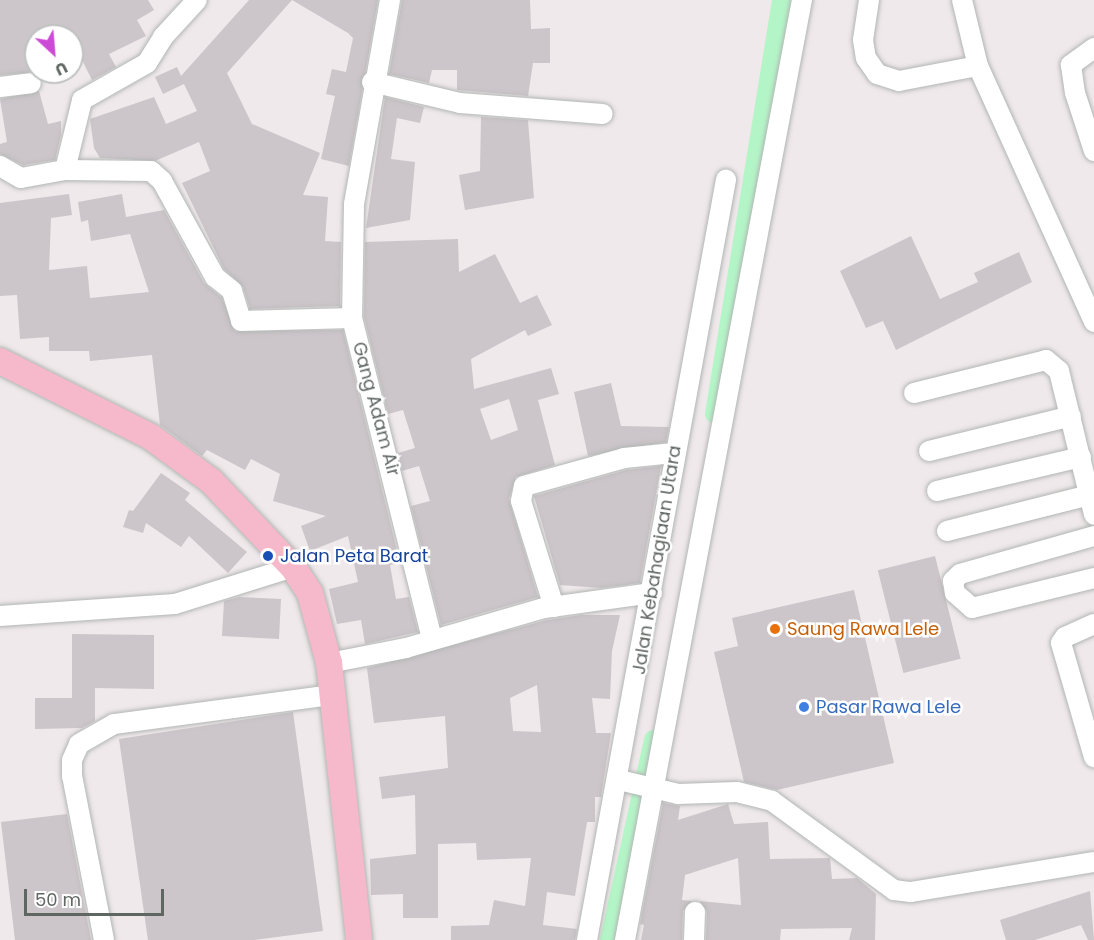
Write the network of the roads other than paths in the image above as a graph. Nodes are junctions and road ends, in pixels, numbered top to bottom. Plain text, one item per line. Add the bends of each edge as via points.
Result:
1 (197, 0) edge
2 (390, 0) edge
3 (802, 0) edge
4 (870, 0) edge
5 (962, 0) edge
6 (1094, 48) edge
7 (978, 66) junction
8 (372, 82) junction
9 (24, 84) edge
10 (0, 87) edge
11 (603, 114) dead end
12 (1094, 151) edge
13 (0, 166) edge
14 (65, 170) junction
15 (726, 180) dead end
16 (352, 318) junction
17 (1094, 322) edge
18 (0, 361) edge
19 (914, 393) dead end
20 (1071, 416) junction
21 (929, 451) dead end
22 (674, 453) junction
23 (1081, 457) junction
24 (937, 491) dead end
25 (1089, 495) junction
26 (1094, 516) edge
27 (947, 531) dead end
28 (1094, 536) edge
29 (293, 567) junction
30 (1094, 578) edge
31 (652, 593) junction
32 (554, 607) junction
33 (0, 616) edge
34 (1094, 624) edge
35 (432, 640) junction
36 (328, 663) junction
37 (332, 695) junction
38 (1094, 757) edge
39 (622, 781) junction
40 (650, 790) junction
41 (1094, 862) edge
42 (695, 912) dead end
43 (104, 940) edge
44 (359, 940) edge
45 (587, 940) edge
46 (625, 940) edge
47 (694, 940) edge

1 - 14 street via 163,37 147,63 82,99
2 - 8 street, Gang Adam Air
3 - 40 street
4 - 7 street via 863,40 866,58 877,74 899,81
5 - 7 street
6 - 12 street via 1071,65
7 - 17 street
8 - 11 street via 460,103
8 - 16 street, Gang Adam Air via 354,204
9 - 10 street
13 - 14 street via 21,178
14 - 16 street via 151,171 162,181 215,277 232,291 241,321
15 - 22 street, Jalan Kebahagiaan Utara
16 - 35 street, Gang Adam Air
18 - 29 main road via 151,438 211,481
19 - 20 street via 1046,360 1059,371
20 - 21 street
20 - 23 street
22 - 31 street, Jalan Kebahagiaan Utara
22 - 32 street via 624,458 524,486 521,501
23 - 24 street
23 - 25 street
25 - 26 street
25 - 27 street
28 - 30 street via 960,574 953,581 955,593 972,608
29 - 33 street via 175,604
29 - 36 main road via 310,593
31 - 32 street
31 - 39 street, Jalan Kebahagiaan Utara
32 - 35 street
34 - 38 street via 1065,637 1061,644
35 - 36 street
36 - 37 main road
37 - 43 street via 114,724 79,744 72,760 72,776
37 - 44 main road
39 - 40 street
39 - 45 street, Jalan Kebahagiaan Utara
40 - 41 street via 737,792 772,801 894,890 910,892
40 - 46 street
42 - 47 street

